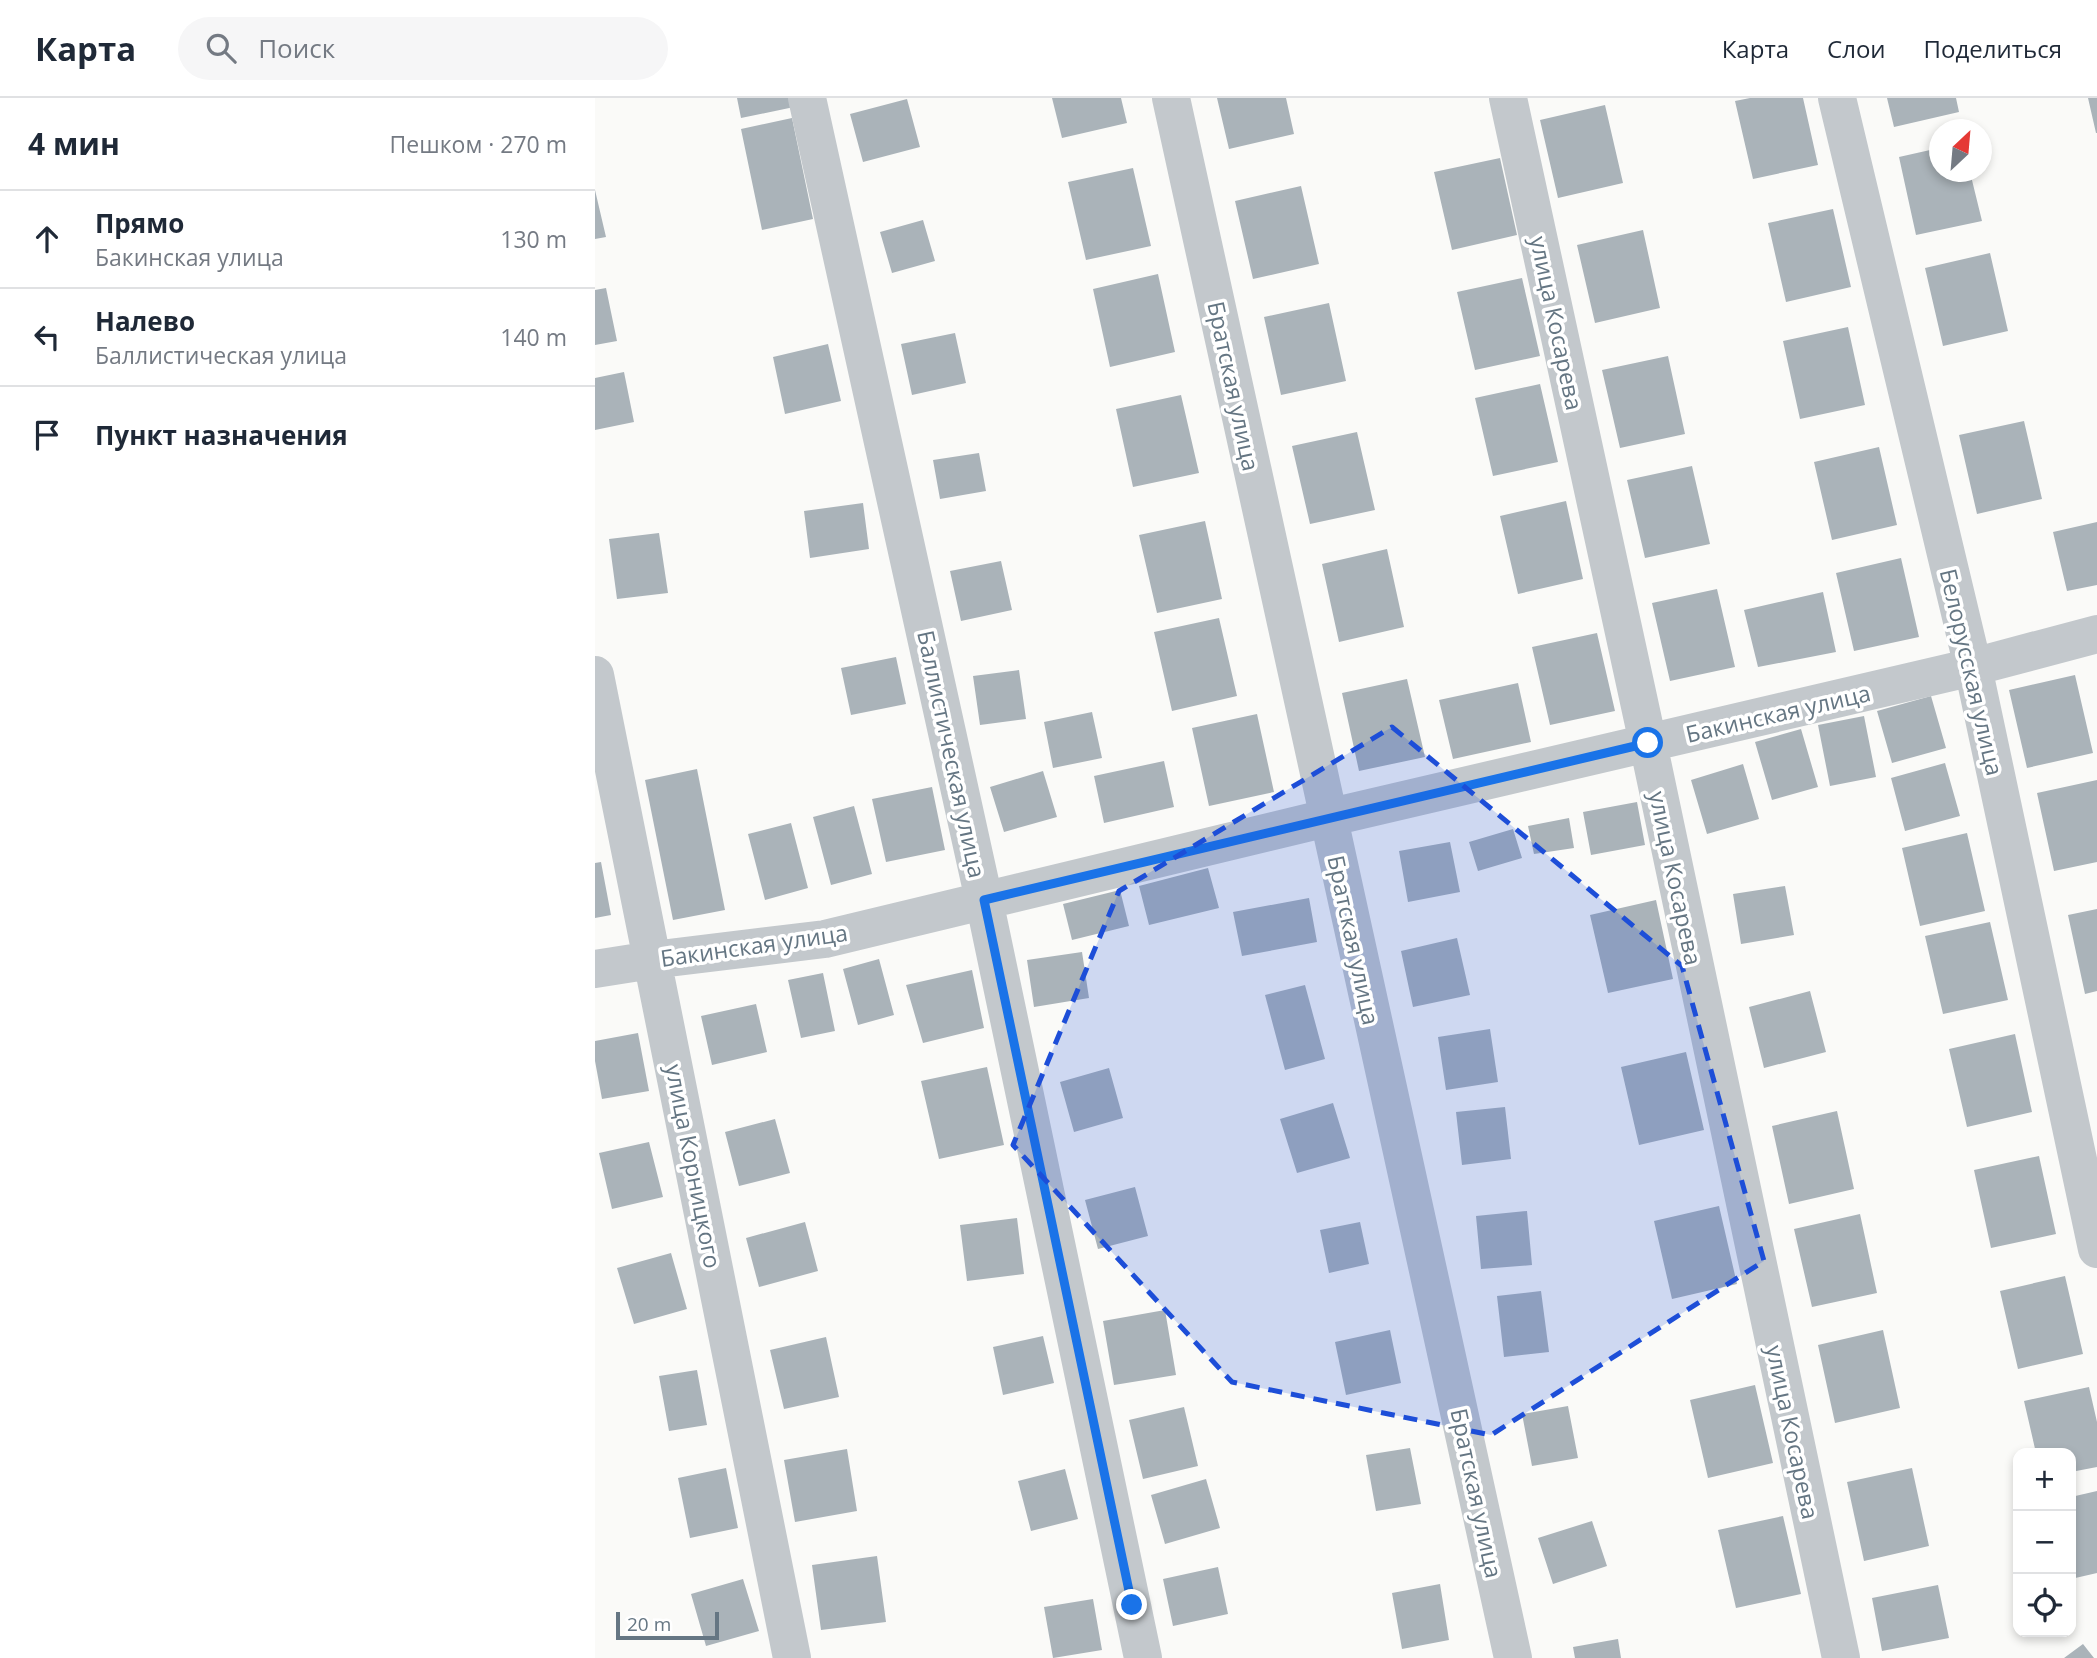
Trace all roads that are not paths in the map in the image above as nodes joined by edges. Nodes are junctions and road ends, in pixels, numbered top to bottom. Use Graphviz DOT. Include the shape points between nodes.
graph roads {
  1 [pos="807,98"];
  2 [pos="1171,98"];
  3 [pos="1508,98"];
  4 [pos="1837,98"];
  5 [pos="2097,634"];
  6 [pos="1973,667"];
  7 [pos="595,675"];
  8 [pos="1648,743"];
  9 [pos="1328,818"];
  10 [pos="984,900"];
  11 [pos="652,960"];
  12 [pos="595,969"];
  13 [pos="2097,1249"];
  14 [pos="792,1658"];
  15 [pos="1143,1658"];
  16 [pos="1513,1658"];
  17 [pos="1840,1658"];
  1 -- 10 [label="street, Баллистическая улица"];
  2 -- 9 [label="street, Братская улица"];
  3 -- 8 [label="street, улица Косарева"];
  4 -- 6 [label="street, Белорусская улица"];
  5 -- 6 [label="street, Бакинская улица"];
  6 -- 8 [label="street, Бакинская улица"];
  6 -- 13 [label="street, Белорусская улица"];
  7 -- 11 [label="street, улица Корницкого"];
  8 -- 9 [label="street, Бакинская улица"];
  8 -- 17 [label="street, улица Косарева"];
  9 -- 10 [label="street, Бакинская улица"];
  9 -- 16 [label="street, Братская улица"];
  10 -- 11 [label="street, Бакинская улица" via="825,939"];
  10 -- 15 [label="street, Баллистическая улица"];
  11 -- 12 [label="street, Бакинская улица"];
  11 -- 14 [label="street, улица Корницкого"];
}
